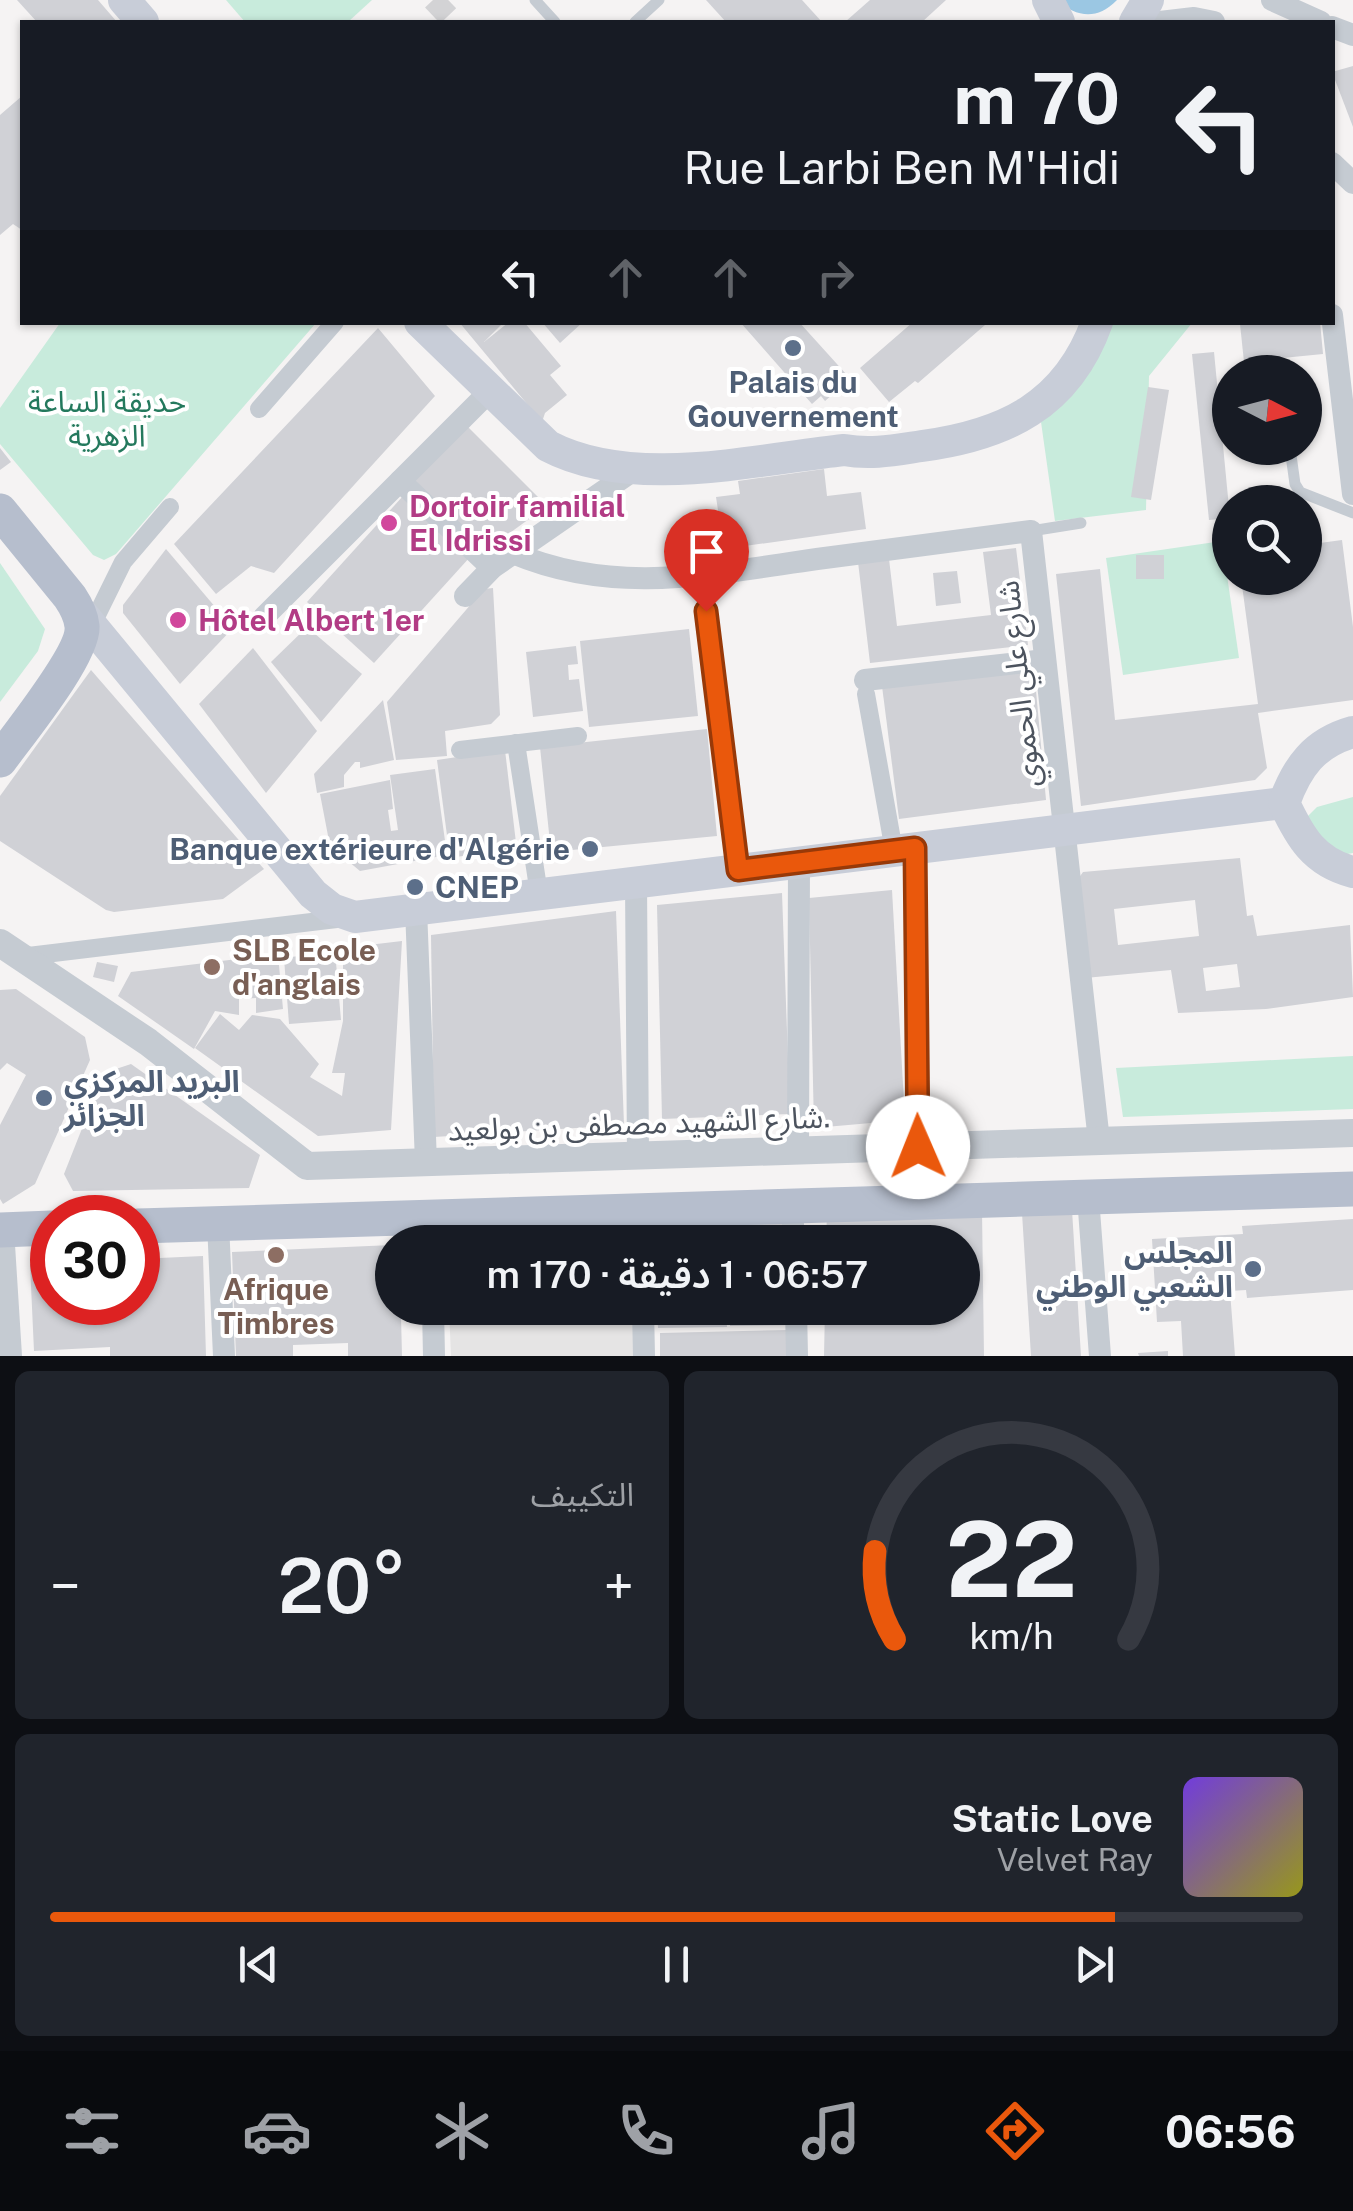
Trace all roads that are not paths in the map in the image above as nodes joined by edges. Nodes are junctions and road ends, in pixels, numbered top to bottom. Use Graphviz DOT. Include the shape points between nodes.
graph roads {
  1 [pos="124,0"];
  2 [pos="536,0"];
  3 [pos="660,0"];
  4 [pos="1272,0"];
  5 [pos="141,20"];
  6 [pos="553,20"];
  7 [pos="637,20"];
  8 [pos="1177,20"];
  9 [pos="1204,20"];
  10 [pos="1317,20"];
  11 [pos="332,325"];
  12 [pos="423,325"];
  13 [pos="1074,325"];
  14 [pos="1095,325"];
  15 [pos="1333,325"];
  16 [pos="490,392"];
  17 [pos="258,409"];
  18 [pos="844,450"];
  19 [pos="1293,465"];
  20 [pos="634,470"];
  21 [pos="400,482"];
  22 [pos="1353,494"];
  23 [pos="170,507"];
  24 [pos="0,511"];
  25 [pos="1353,513"];
  26 [pos="1081,523"];
  27 [pos="1031,531"];
  28 [pos="514,553"];
  29 [pos="492,568"];
  30 [pos="465,596"];
  31 [pos="706,611"];
  32 [pos="84,616"];
  33 [pos="264,617"];
  34 [pos="1045,660"];
  35 [pos="864,679"];
  36 [pos="1353,732"];
  37 [pos="578,736"];
  38 [pos="516,743"];
  39 [pos="460,750"];
  40 [pos="0,760"];
  41 [pos="1284,803"];
  42 [pos="1064,830"];
  43 [pos="904,849"];
  44 [pos="799,862"];
  45 [pos="738,870"];
  46 [pos="1353,872"];
  47 [pos="636,882"];
  48 [pos="539,894"];
  49 [pos="416,910"];
  50 [pos="355,917"];
  51 [pos="10,950"];
  52 [pos="1353,1133"];
  53 [pos="1099,1141"];
  54 [pos="918,1147"];
  55 [pos="798,1151"];
  56 [pos="638,1156"];
  57 [pos="426,1162"];
  58 [pos="1353,1189"];
  59 [pos="1088,1197"];
  60 [pos="792,1206"];
  61 [pos="218,1223"];
  62 [pos="160,1225"];
  63 [pos="649,1225"];
  64 [pos="793,1225"];
  65 [pos="375,1228"];
  66 [pos="30,1229"];
  67 [pos="1,1230"];
  68 [pos="433,1325"];
  69 [pos="643,1325"];
  70 [pos="797,1325"];
  71 [pos="11,1356"];
  72 [pos="224,1356"];
  73 [pos="434,1356"];
  74 [pos="644,1356"];
  75 [pos="798,1356"];
  76 [pos="1100,1356"];
  1 -- 5 [label="main road"];
  2 -- 6 [label="lane"];
  3 -- 7 [label="lane"];
  4 -- 10 [label="street"];
  8 -- 9 [label="street"];
  11 -- 17 [label="street"];
  12 -- 16 [label="main road"];
  13 -- 18 [label="main road" via="1052,368 1016,396 946,424 865,437"];
  14 -- 18 [label="main road" via="1067,377 1016,420 948,443 870,454"];
  15 -- 22 [label="street"];
  16 -- 20 [label="main road" via="548,446 573,459"];
  16 -- 21 [label="street"];
  18 -- 20 [label="main road"];
  19 -- 25 [label="lane" via="1300,492"];
  20 -- 28 [label="street"];
  21 -- 29 [label="street"];
  21 -- 33 [label="street"];
  23 -- 32 [label="street"];
  24 -- 32 [label="main road"];
  26 -- 27 [label="lane"];
  27 -- 28 [label="street" via="655,580 576,574"];
  27 -- 34 [label="street, شارع علي الحموي"];
  28 -- 29 [label="street"];
  29 -- 30 [label="street"];
  31 -- 45 [label="street"];
  32 -- 40 [label="main road" via="80,644"];
  32 -- 50 [label="main road" via="313,894"];
  34 -- 35 [label="street"];
  34 -- 42 [label="street, شارع علي الحموي"];
  35 -- 43 [label="street"];
  36 -- 41 [label="main road" via="1302,764"];
  37 -- 38 [label="street"];
  38 -- 39 [label="street"];
  38 -- 48 [label="street"];
  41 -- 42 [label="main road"];
  41 -- 46 [label="main road" via="1316,856"];
  42 -- 43 [label="main road"];
  42 -- 53 [label="street, شارع علي الحموي"];
  43 -- 44 [label="main road"];
  43 -- 54 [label="street"];
  44 -- 45 [label="main road"];
  44 -- 55 [label="street"];
  45 -- 47 [label="main road"];
  47 -- 48 [label="main road"];
  47 -- 56 [label="street"];
  48 -- 49 [label="main road"];
  49 -- 50 [label="main road"];
  49 -- 57 [label="street"];
  50 -- 51 [label="street"];
  51 -- 57 [label="street, شارع الشهيد مصطفى بن بولعيد." via="148,1042 307,1166"];
  52 -- 53 [label="street, شارع الشهيد مصطفى بن بولعيد."];
  53 -- 54 [label="street, شارع الشهيد مصطفى بن بولعيد."];
  54 -- 55 [label="street, شارع الشهيد مصطفى بن بولعيد."];
  55 -- 56 [label="street, شارع الشهيد مصطفى بن بولعيد."];
  56 -- 57 [label="street, شارع الشهيد مصطفى بن بولعيد."];
  58 -- 59 [label="main road"];
  59 -- 60 [label="main road"];
  59 -- 76 [label="street"];
  60 -- 63 [label="main road"];
  60 -- 64 [label="street"];
  61 -- 62 [label="main road"];
  61 -- 65 [label="main road"];
  61 -- 72 [label="street"];
  66 -- 67 [label="main road"];
  67 -- 71 [label="street"];
  68 -- 73 [label="street"];
  69 -- 74 [label="street"];
  70 -- 75 [label="street"];
}
